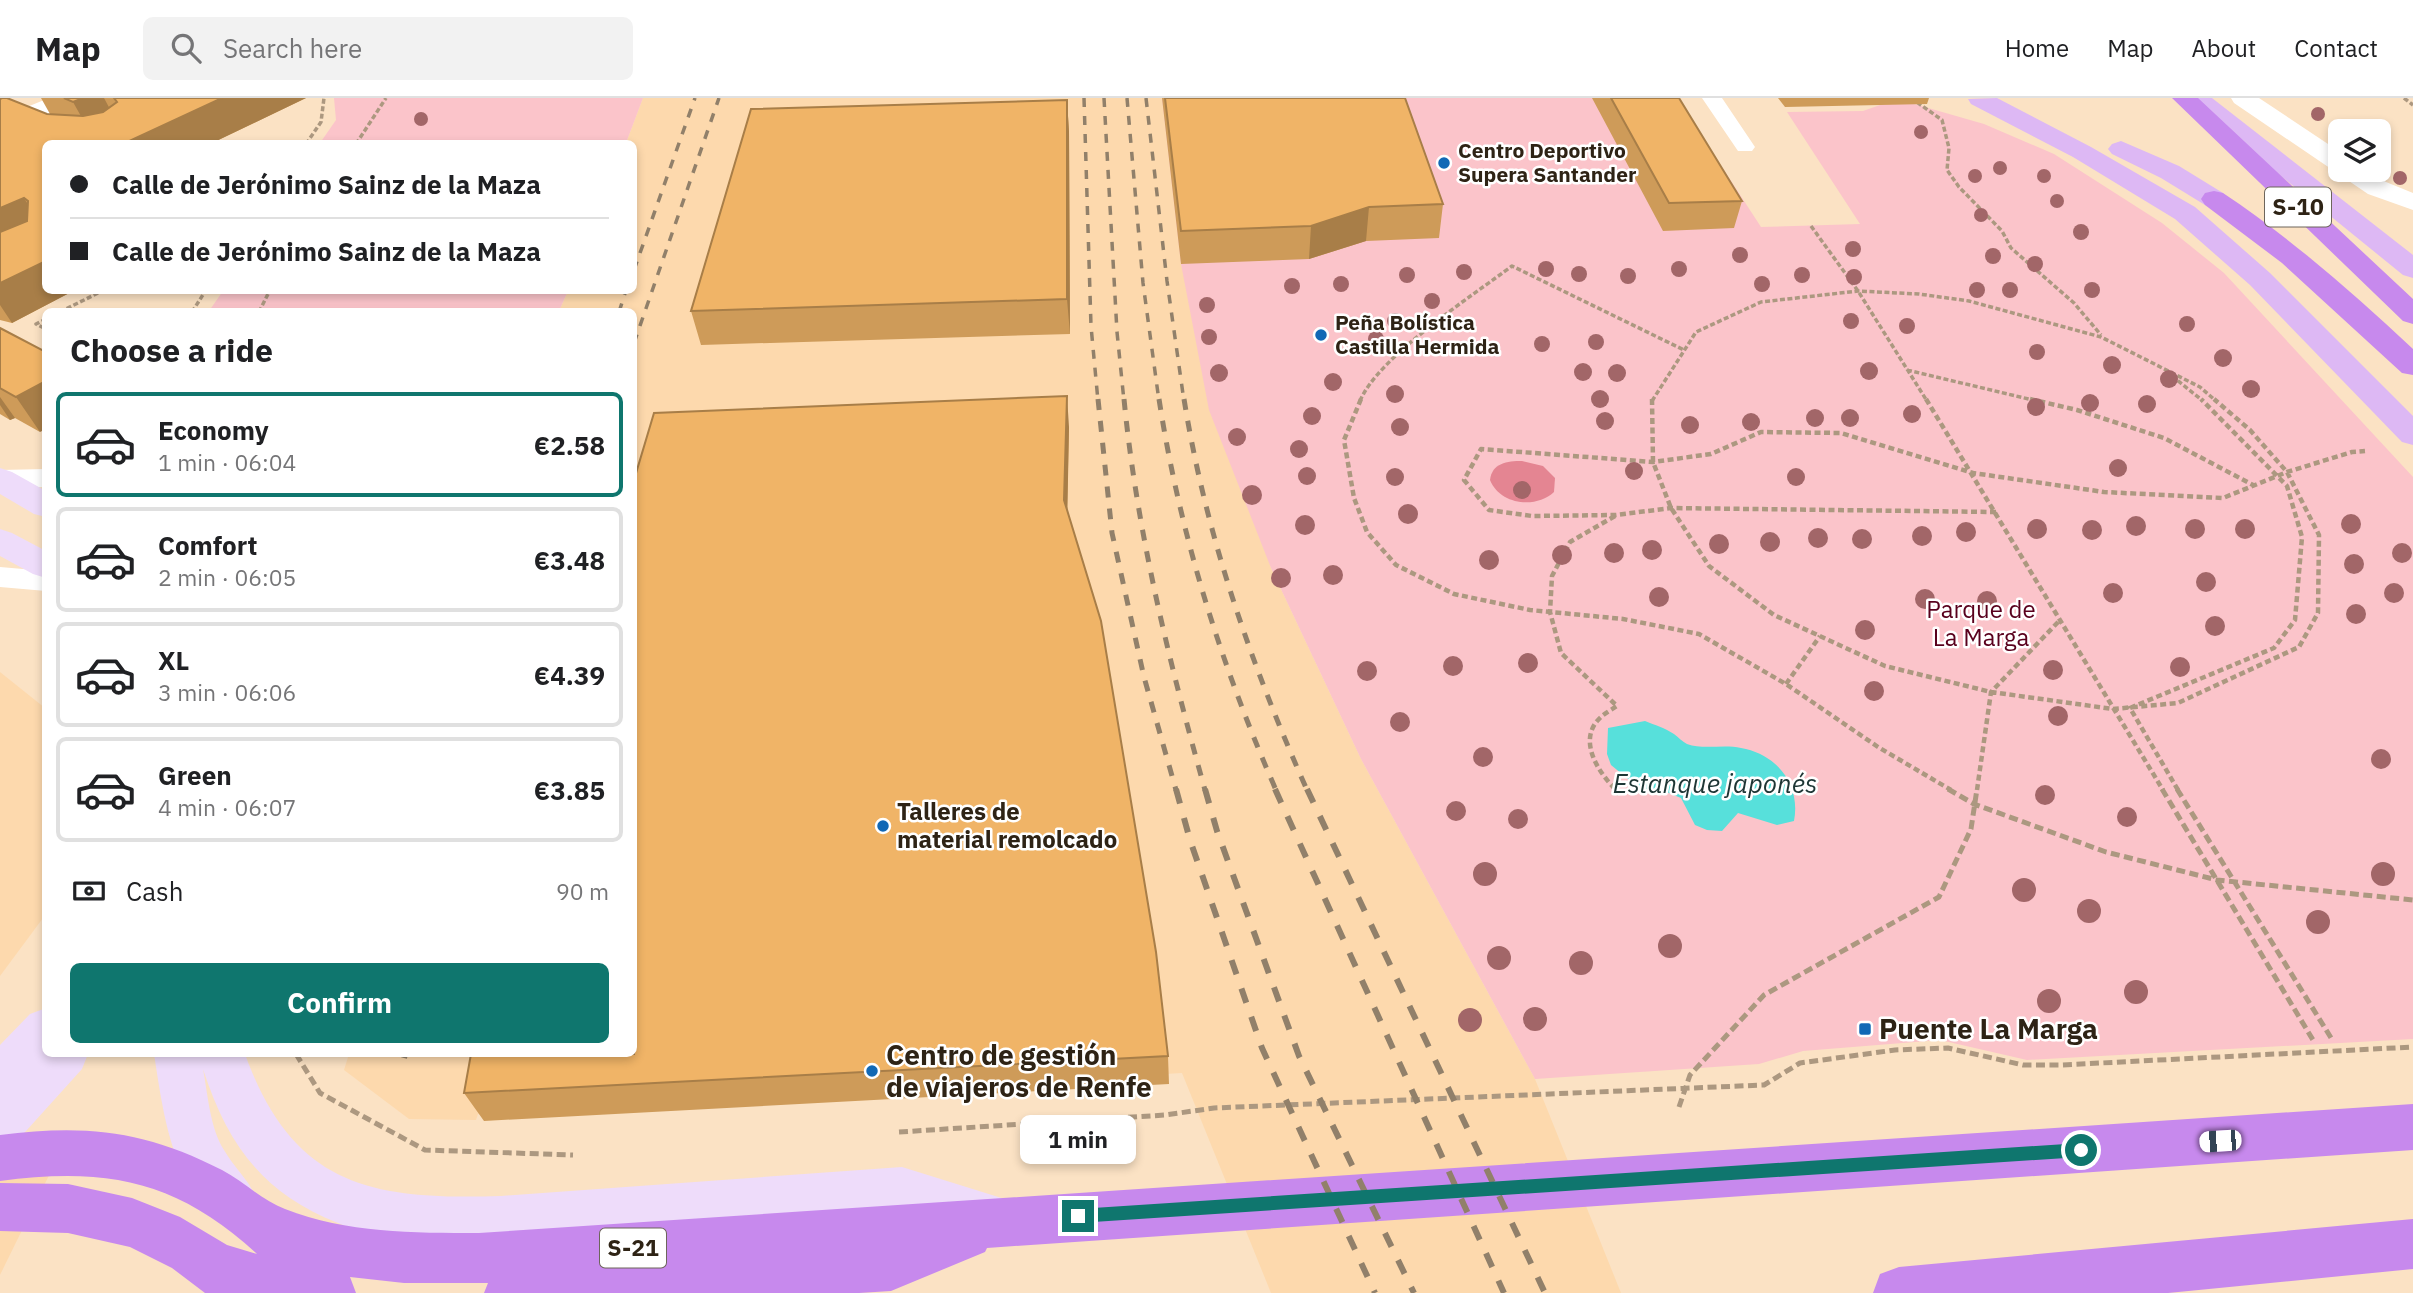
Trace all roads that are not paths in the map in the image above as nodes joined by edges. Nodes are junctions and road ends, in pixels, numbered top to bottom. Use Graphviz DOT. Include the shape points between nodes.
graph roads {
  1 [pos="70,98"];
  2 [pos="1712,98"];
  3 [pos="2184,98"];
  4 [pos="2197,98"];
  5 [pos="2243,98"];
  6 [pos="1978,99"];
  7 [pos="12,122"];
  8 [pos="54,130"];
  9 [pos="1745,146"];
  10 [pos="2328,156"];
  11 [pos="2368,182"];
  12 [pos="2214,199"];
  13 [pos="2413,202"];
  14 [pos="2413,269"];
  15 [pos="2413,315"];
  16 [pos="2413,366"];
  17 [pos="2413,435"];
  18 [pos="42,478"];
  19 [pos="0,479"];
  20 [pos="42,504"];
  21 [pos="0,541"];
  22 [pos="42,564"];
  23 [pos="0,577"];
  24 [pos="42,581"];
  25 [pos="42,1032"];
  26 [pos="62,1057"];
  27 [pos="178,1057"];
  28 [pos="223,1057"];
  29 [pos="0,1078"];
  30 [pos="0,1125"];
  31 [pos="2413,1127"];
  32 [pos="0,1158"];
  33 [pos="0,1206"];
  34 [pos="250,1215"];
  35 [pos="1002,1220"];
  36 [pos="2413,1244"];
  37 [pos="231,1281"];
  38 [pos="324,1293"];
  39 [pos="330,1293"];
  40 [pos="510,1293"];
  41 [pos="1899,1293"];
  1 -- 7 [label="street"];
  2 -- 9 [label="lane"];
  3 -- 15 [label="highway, S-10"];
  4 -- 14 [label="main road"];
  5 -- 10 [label="street"];
  6 -- 12 [label="main road" via="2126,150"];
  6 -- 17 [label="main road" via="2082,152 2185,213 2260,279"];
  7 -- 8 [label="street"];
  11 -- 13 [label="street"];
  12 -- 16 [label="highway, S-10" via="2295,258"];
  18 -- 19 [label="lane"];
  19 -- 20 [label="main road"];
  21 -- 22 [label="main road"];
  23 -- 24 [label="lane"];
  25 -- 29 [label="main road"];
  26 -- 30 [label="main road"];
  27 -- 34 [label="main road" via="191,1132 206,1167"];
  28 -- 35 [label="main road, S-21" via="256,1134 284,1168 330,1198 391,1218 501,1221 902,1191"];
  31 -- 35 [label="highway, S-21"];
  32 -- 34 [label="highway, S-21" via="57,1151 121,1156 193,1179"];
  33 -- 37 [label="highway" via="65,1207 142,1225 175,1241"];
  34 -- 35 [label="highway, S-21" via="328,1248 406,1259 577,1252"];
  34 -- 39 [label="highway, S-21" via="303,1261"];
  35 -- 40 [label="highway, S-21" via="891,1265"];
  36 -- 41 [label="highway"];
  37 -- 38 [label="highway"];
}
